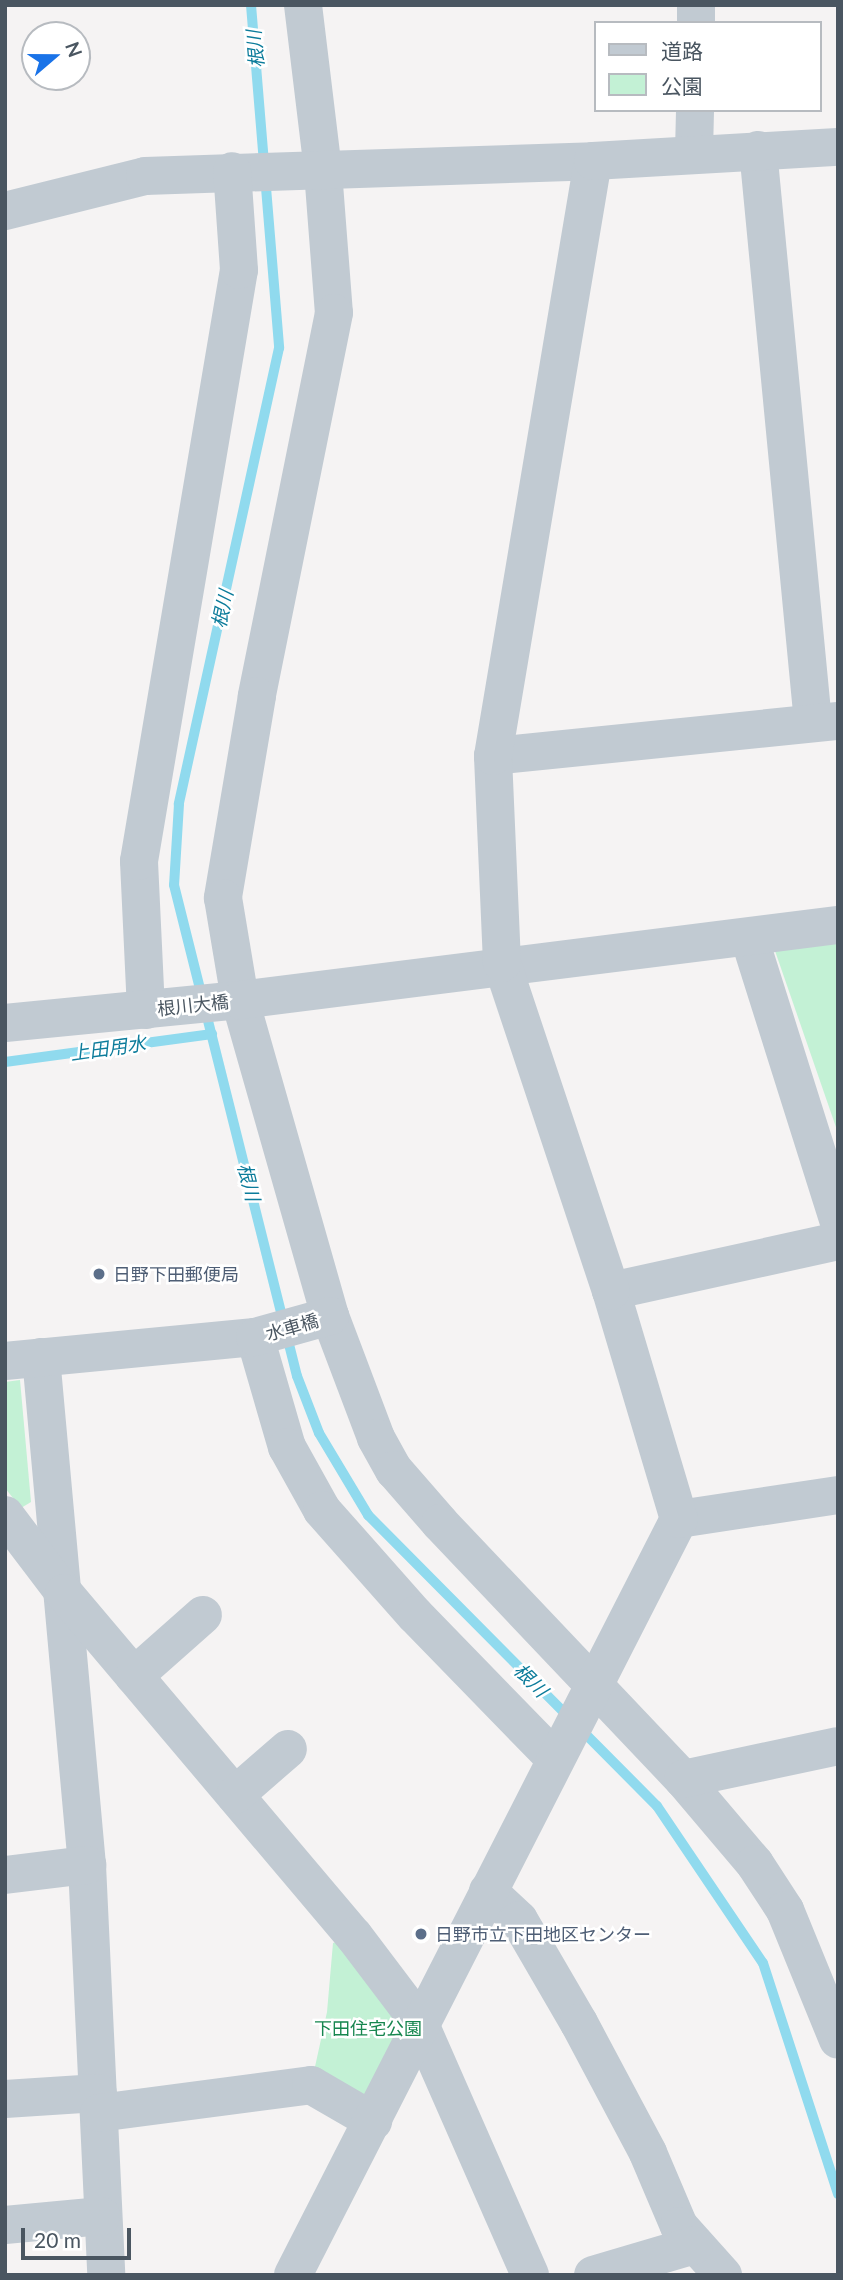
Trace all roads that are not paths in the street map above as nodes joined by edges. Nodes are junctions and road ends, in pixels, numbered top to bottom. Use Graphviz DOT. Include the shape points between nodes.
graph roads {
  1 [pos="303,5"];
  2 [pos="695,112"];
  3 [pos="838,147"];
  4 [pos="758,150"];
  5 [pos="694,152"];
  6 [pos="593,161"];
  7 [pos="239,171"];
  8 [pos="311,171"];
  9 [pos="5,211"];
  10 [pos="825,722"];
  11 [pos="493,756"];
  12 [pos="838,925"];
  13 [pos="749,937"];
  14 [pos="502,963"];
  15 [pos="240,1000"];
  16 [pos="146,1010"];
  17 [pos="5,1023"];
  18 [pos="838,1219"];
  19 [pos="838,1241"];
  20 [pos="611,1291"];
  21 [pos="330,1316"];
  22 [pos="255,1337"];
  23 [pos="23,1359"];
  24 [pos="838,1494"];
  25 [pos="5,1515"];
  26 [pos="679,1520"];
  27 [pos="64,1592"];
  28 [pos="203,1615"];
  29 [pos="134,1676"];
  30 [pos="590,1695"];
  31 [pos="838,1746"];
  32 [pos="288,1749"];
  33 [pos="559,1752"];
  34 [pos="683,1779"];
  35 [pos="236,1795"];
  36 [pos="87,1865"];
  37 [pos="5,1875"];
  38 [pos="488,1891"];
  39 [pos="822,1953"];
  40 [pos="419,2022"];
  41 [pos="838,2040"];
  42 [pos="5,2099"];
  43 [pos="99,2103"];
  44 [pos="373,2121"];
  45 [pos="102,2216"];
  46 [pos="5,2225"];
  47 [pos="694,2245"];
  48 [pos="106,2275"];
  49 [pos="293,2275"];
  50 [pos="530,2275"];
  51 [pos="593,2275"];
  52 [pos="723,2275"];
  1 -- 8 [label="street"];
  2 -- 5 [label="street"];
  3 -- 4 [label="street"];
  4 -- 5 [label="street"];
  4 -- 10 [label="street"];
  5 -- 6 [label="street"];
  6 -- 8 [label="street"];
  6 -- 11 [label="street"];
  7 -- 8 [label="street"];
  7 -- 9 [label="street" via="145,176"];
  7 -- 16 [label="street" via="239,270 139,860"];
  8 -- 15 [label="street" via="334,313 257,696 223,898"];
  10 -- 11 [label="street"];
  11 -- 14 [label="street"];
  12 -- 13 [label="street, 根川大橋"];
  13 -- 14 [label="street, 根川大橋"];
  13 -- 18 [label="street"];
  14 -- 15 [label="street, 根川大橋"];
  14 -- 20 [label="street"];
  15 -- 16 [label="street, 根川大橋"];
  15 -- 21 [label="street"];
  16 -- 17 [label="street, 根川大橋"];
  19 -- 20 [label="street"];
  20 -- 26 [label="street"];
  21 -- 22 [label="street, 水車橋"];
  21 -- 30 [label="street" via="359,1400 394,1469"];
  22 -- 23 [label="street, 水車橋"];
  22 -- 33 [label="street" via="287,1447 323,1510 399,1599"];
  23 -- 27 [label="street"];
  24 -- 26 [label="street"];
  25 -- 27 [label="street"];
  26 -- 30 [label="street"];
  27 -- 29 [label="street"];
  27 -- 36 [label="street"];
  28 -- 29 [label="street"];
  29 -- 35 [label="street"];
  30 -- 33 [label="street"];
  30 -- 34 [label="street"];
  31 -- 34 [label="street"];
  32 -- 35 [label="street"];
  33 -- 38 [label="street"];
  34 -- 39 [label="street"];
  35 -- 40 [label="street"];
  36 -- 37 [label="street"];
  36 -- 43 [label="street"];
  38 -- 40 [label="street"];
  38 -- 47 [label="street" via="519,1920 546,1966 648,2152 679,2226"];
  39 -- 41 [label="street"];
  40 -- 44 [label="street"];
  40 -- 50 [label="street"];
  42 -- 43 [label="street"];
  43 -- 44 [label="street" via="311,2085"];
  43 -- 45 [label="street"];
  44 -- 49 [label="street"];
  45 -- 46 [label="street"];
  45 -- 48 [label="street"];
  47 -- 51 [label="street"];
  47 -- 52 [label="street"];
}
